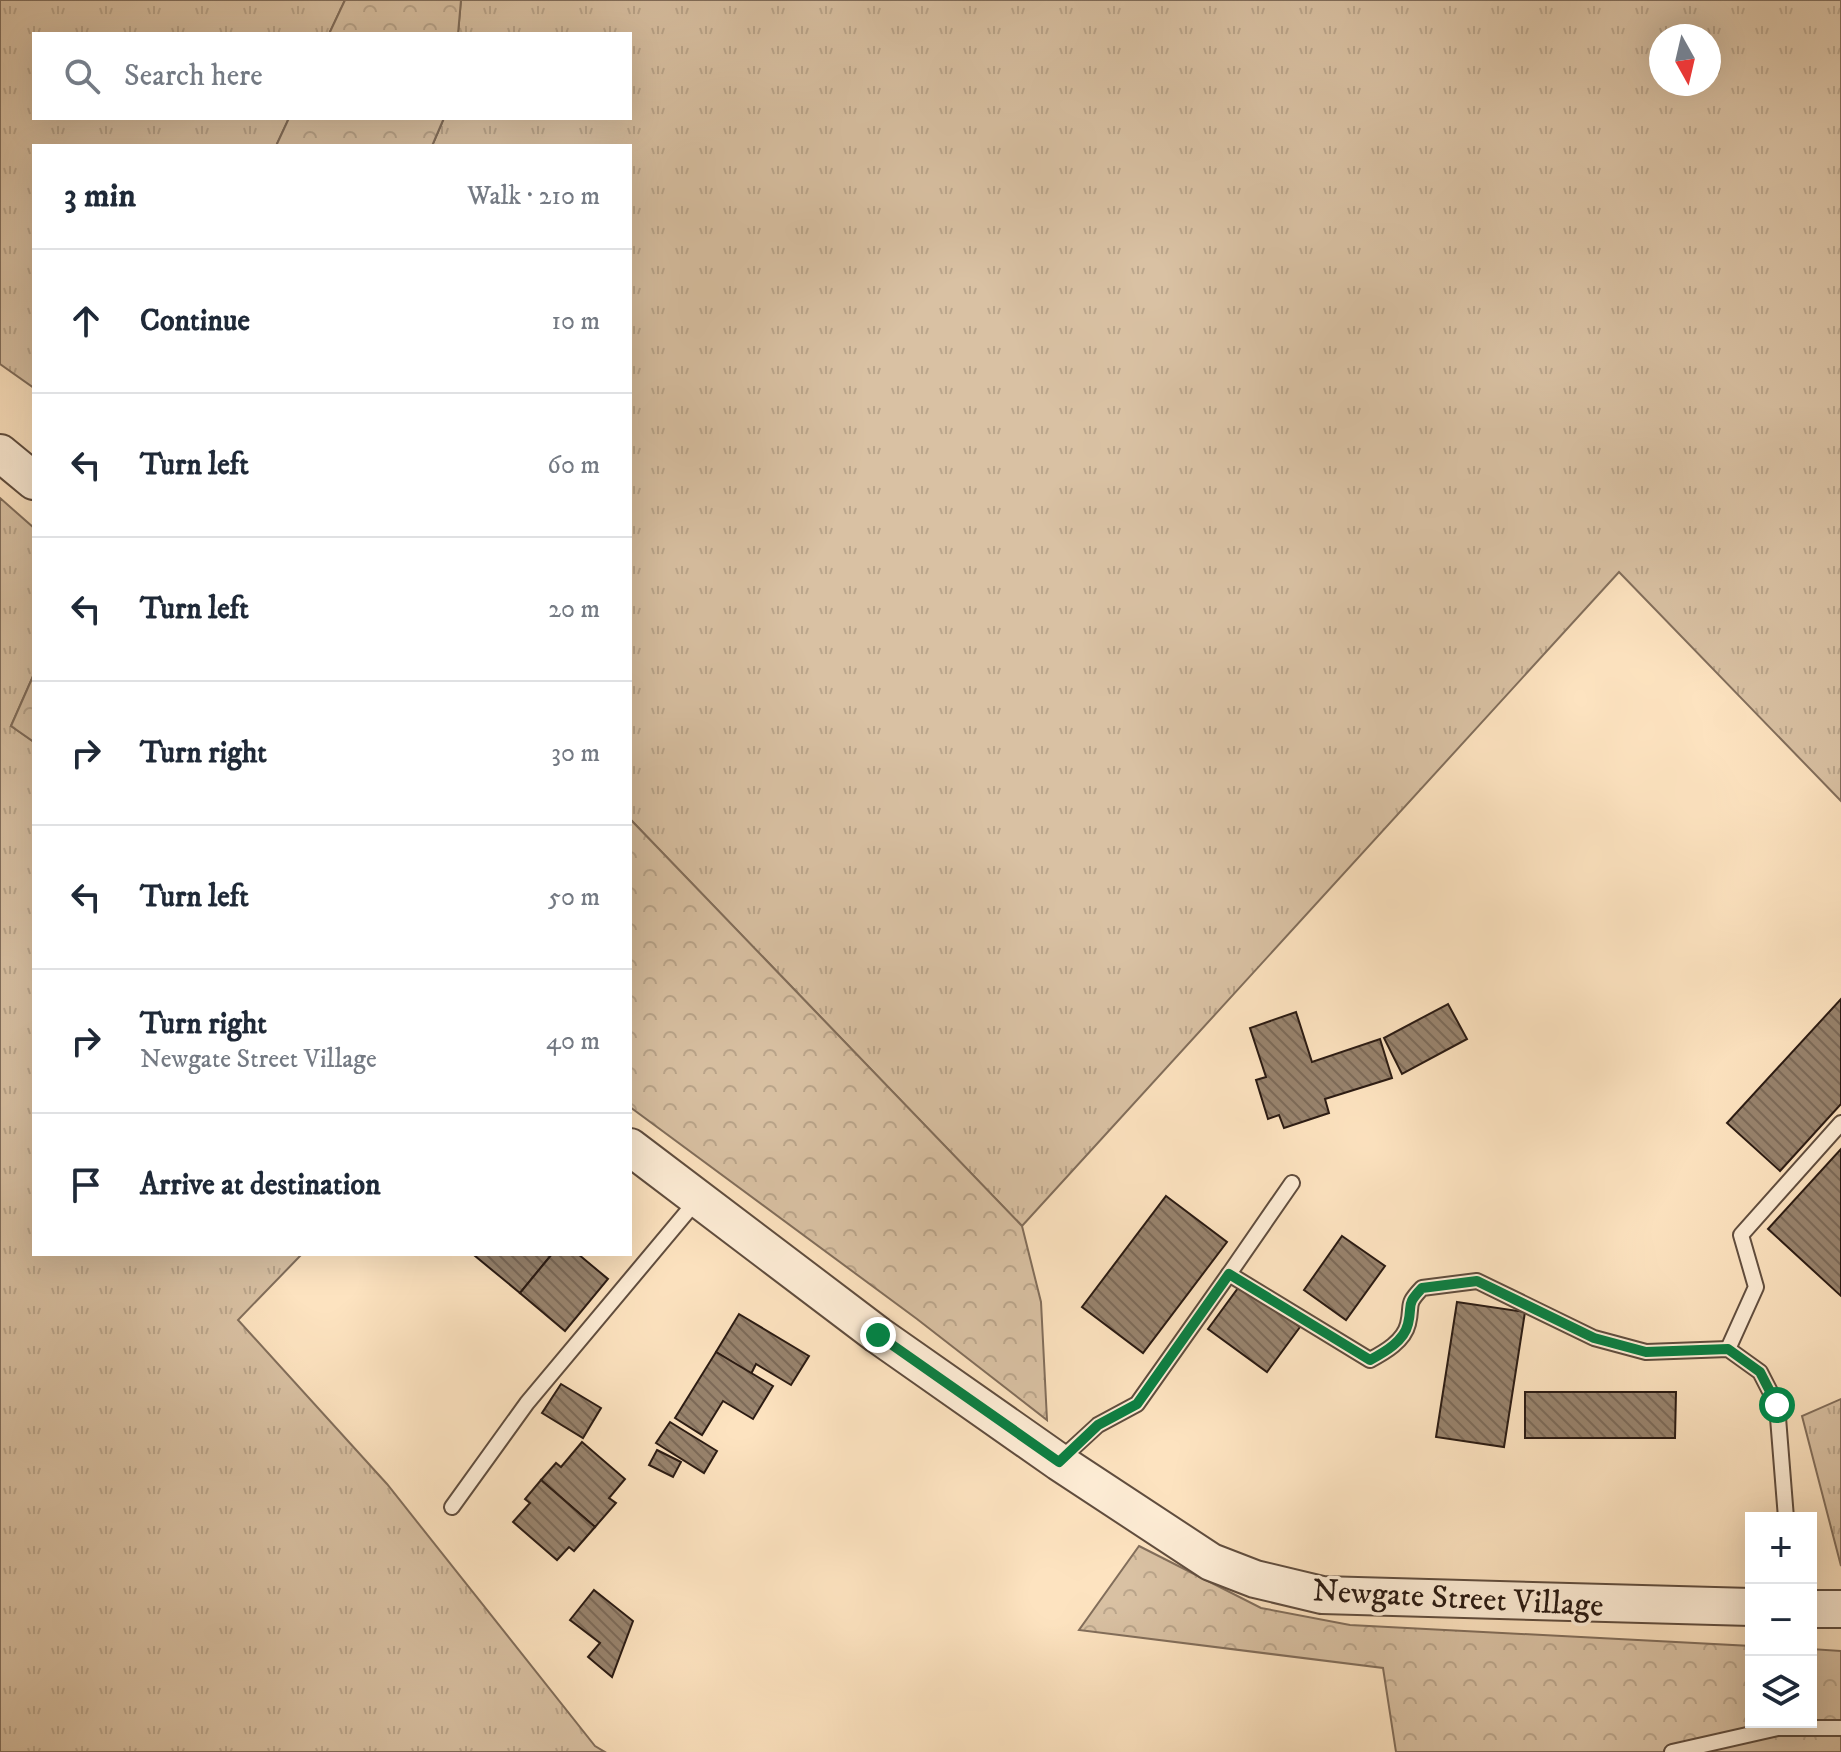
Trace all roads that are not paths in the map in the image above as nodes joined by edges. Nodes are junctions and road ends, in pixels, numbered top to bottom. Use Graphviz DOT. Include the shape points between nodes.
graph roads {
  1 [pos="0,453"];
  2 [pos="32,479"];
  3 [pos="1841,1123"];
  4 [pos="632,1149"];
  5 [pos="1292,1183"];
  6 [pos="697,1199"];
  7 [pos="1229,1274"];
  8 [pos="1728,1349"];
  9 [pos="1059,1462"];
  10 [pos="452,1507"];
  11 [pos="1786,1512"];
  12 [pos="1745,1607"];
  13 [pos="1841,1728"];
  14 [pos="1672,1752"];
  1 -- 2 [label="street"];
  3 -- 8 [label="lane" via="1741,1235 1756,1287"];
  4 -- 6 [label="street, Newgate Street Village"];
  5 -- 7 [label="lane"];
  6 -- 9 [label="street, Newgate Street Village"];
  6 -- 10 [label="lane" via="527,1403"];
  7 -- 8 [label="lane" via="1370,1360 1389,1350 1408,1326 1410,1301 1422,1288 1477,1281 1594,1338 1646,1352"];
  7 -- 9 [label="lane" via="1137,1404 1098,1425"];
  8 -- 11 [label="lane" via="1760,1372 1777,1405"];
  9 -- 12 [label="street, Newgate Street Village" via="1211,1562 1322,1595"];
  13 -- 14 [label="lane" via="1778,1728"];
}
